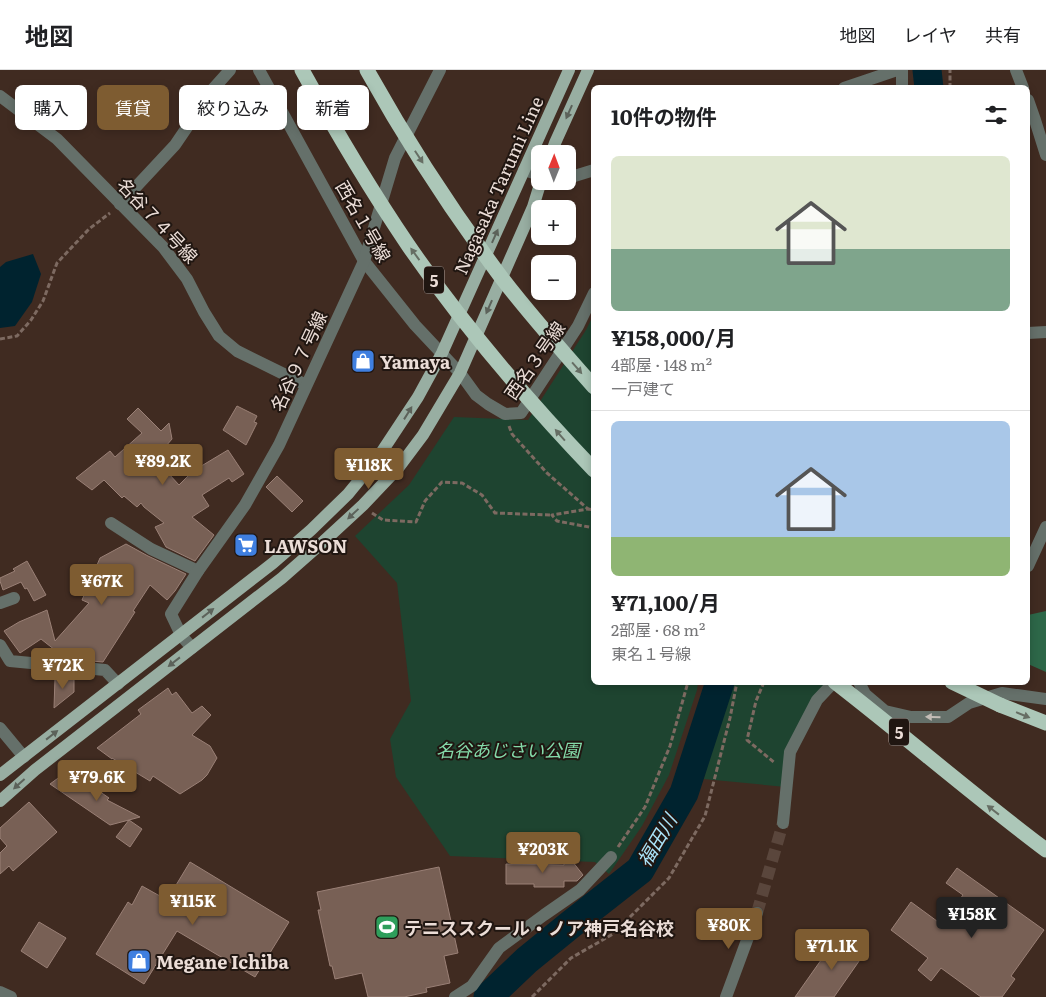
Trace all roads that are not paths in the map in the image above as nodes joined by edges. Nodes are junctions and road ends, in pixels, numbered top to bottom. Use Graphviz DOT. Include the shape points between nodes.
graph roads {
  1 [pos="230,70"];
  2 [pos="259,70"];
  3 [pos="302,70"];
  4 [pos="367,70"];
  5 [pos="440,70"];
  6 [pos="570,70"];
  7 [pos="588,70"];
  8 [pos="897,70"];
  9 [pos="902,70"];
  10 [pos="1016,70"];
  11 [pos="853,85"];
  12 [pos="902,85"];
  13 [pos="1022,85"];
  14 [pos="0,96"];
  15 [pos="1030,106"];
  16 [pos="554,145"];
  17 [pos="1046,155"];
  18 [pos="524,170"];
  19 [pos="591,171"];
  20 [pos="531,172"];
  21 [pos="576,176"];
  22 [pos="538,190"];
  23 [pos="120,204"];
  24 [pos="364,261"];
  25 [pos="591,299"];
  26 [pos="1046,332"];
  27 [pos="1030,334"];
  28 [pos="442,353"];
  29 [pos="460,373"];
  30 [pos="591,384"];
  31 [pos="306,385"];
  32 [pos="591,467"];
  33 [pos="111,523"];
  34 [pos="1046,527"];
  35 [pos="1030,562"];
  36 [pos="198,571"];
  37 [pos="14,598"];
  38 [pos="0,603"];
  39 [pos="181,635"];
  40 [pos="0,645"];
  41 [pos="192,648"];
  42 [pos="118,684"];
  43 [pos="831,685"];
  44 [pos="838,685"];
  45 [pos="860,685"];
  46 [pos="958,685"];
  47 [pos="1046,699"];
  48 [pos="1046,723"];
  49 [pos="0,728"];
  50 [pos="24,757"];
  51 [pos="0,775"];
  52 [pos="0,801"];
  53 [pos="783,822"];
  54 [pos="1017,828"];
  55 [pos="1046,850"];
  56 [pos="611,857"];
  57 [pos="1046,858"];
  58 [pos="757,913"];
  59 [pos="0,992"];
  60 [pos="11,997"];
  61 [pos="454,997"];
  62 [pos="726,997"];
  1 -- 23 [label="street" via="175,145"];
  2 -- 24 [label="street, 西名１号線"];
  32 -- 3 [label="highway, 5, one-way, bridge" via="510,377 409,246 364,178"];
  4 -- 30 [label="highway, one-way, bridge" via="415,152 501,276"];
  5 -- 24 [label="street, 名谷９７号線" via="395,158"];
  6 -- 18 [label="main road, Nagasaka Tarumi Line"];
  7 -- 16 [label="main road, Nagasaka Tarumi Line, one-way"];
  8 -- 11 [label="street"];
  9 -- 12 [label="street"];
  10 -- 13 [label="street"];
  14 -- 23 [label="street, 名谷７４号線" via="58,139"];
  15 -- 17 [label="street"];
  18 -- 20 [label="street"];
  28 -- 18 [label="main road, Nagasaka Tarumi Line, one-way"];
  19 -- 21 [label="street"];
  22 -- 29 [label="main road, one-way"];
  23 -- 31 [label="street, 名谷７４号線" via="163,247 188,278 219,336 237,351"];
  24 -- 28 [label="street, 西名１号線"];
  24 -- 31 [label="street, 名谷９７号線"];
  25 -- 29 [label="street, 西名３号線" via="578,326 522,413 506,414 488,404"];
  26 -- 27 [label="street"];
  28 -- 29 [label="street, 西名１号線"];
  39 -- 28 [label="main road, Nagasaka Tarumi Line, one-way" via="311,530 348,494 403,422"];
  29 -- 41 [label="main road, one-way" via="399,467 363,505 282,578"];
  31 -- 36 [label="street, 名谷９７号線" via="246,505"];
  33 -- 36 [label="street" via="151,549"];
  34 -- 35 [label="street"];
  36 -- 39 [label="street, 名谷９７号線" via="170,614"];
  37 -- 38 [label="street"];
  39 -- 41 [label="street, 名谷９７号線"];
  39 -- 42 [label="main road, Nagasaka Tarumi Line"];
  40 -- 42 [label="street" via="10,662 105,670"];
  41 -- 52 [label="main road, one-way"];
  50 -- 42 [label="main road, Nagasaka Tarumi Line, one-way"];
  43 -- 53 [label="street" via="817,700 790,752"];
  54 -- 44 [label="highway, 5, one-way"];
  47 -- 45 [label="street, one-way" via="1002,693 969,703 948,717 911,717 885,711 865,694"];
  46 -- 48 [label="highway, one-way, bridge"];
  49 -- 50 [label="street"];
  50 -- 51 [label="main road, Nagasaka Tarumi Line"];
  54 -- 55 [label="highway"];
  54 -- 57 [label="street"];
  56 -- 61 [label="street" via="580,890 499,948 472,986"];
  58 -- 62 [label="street"];
  59 -- 60 [label="street"];
}
